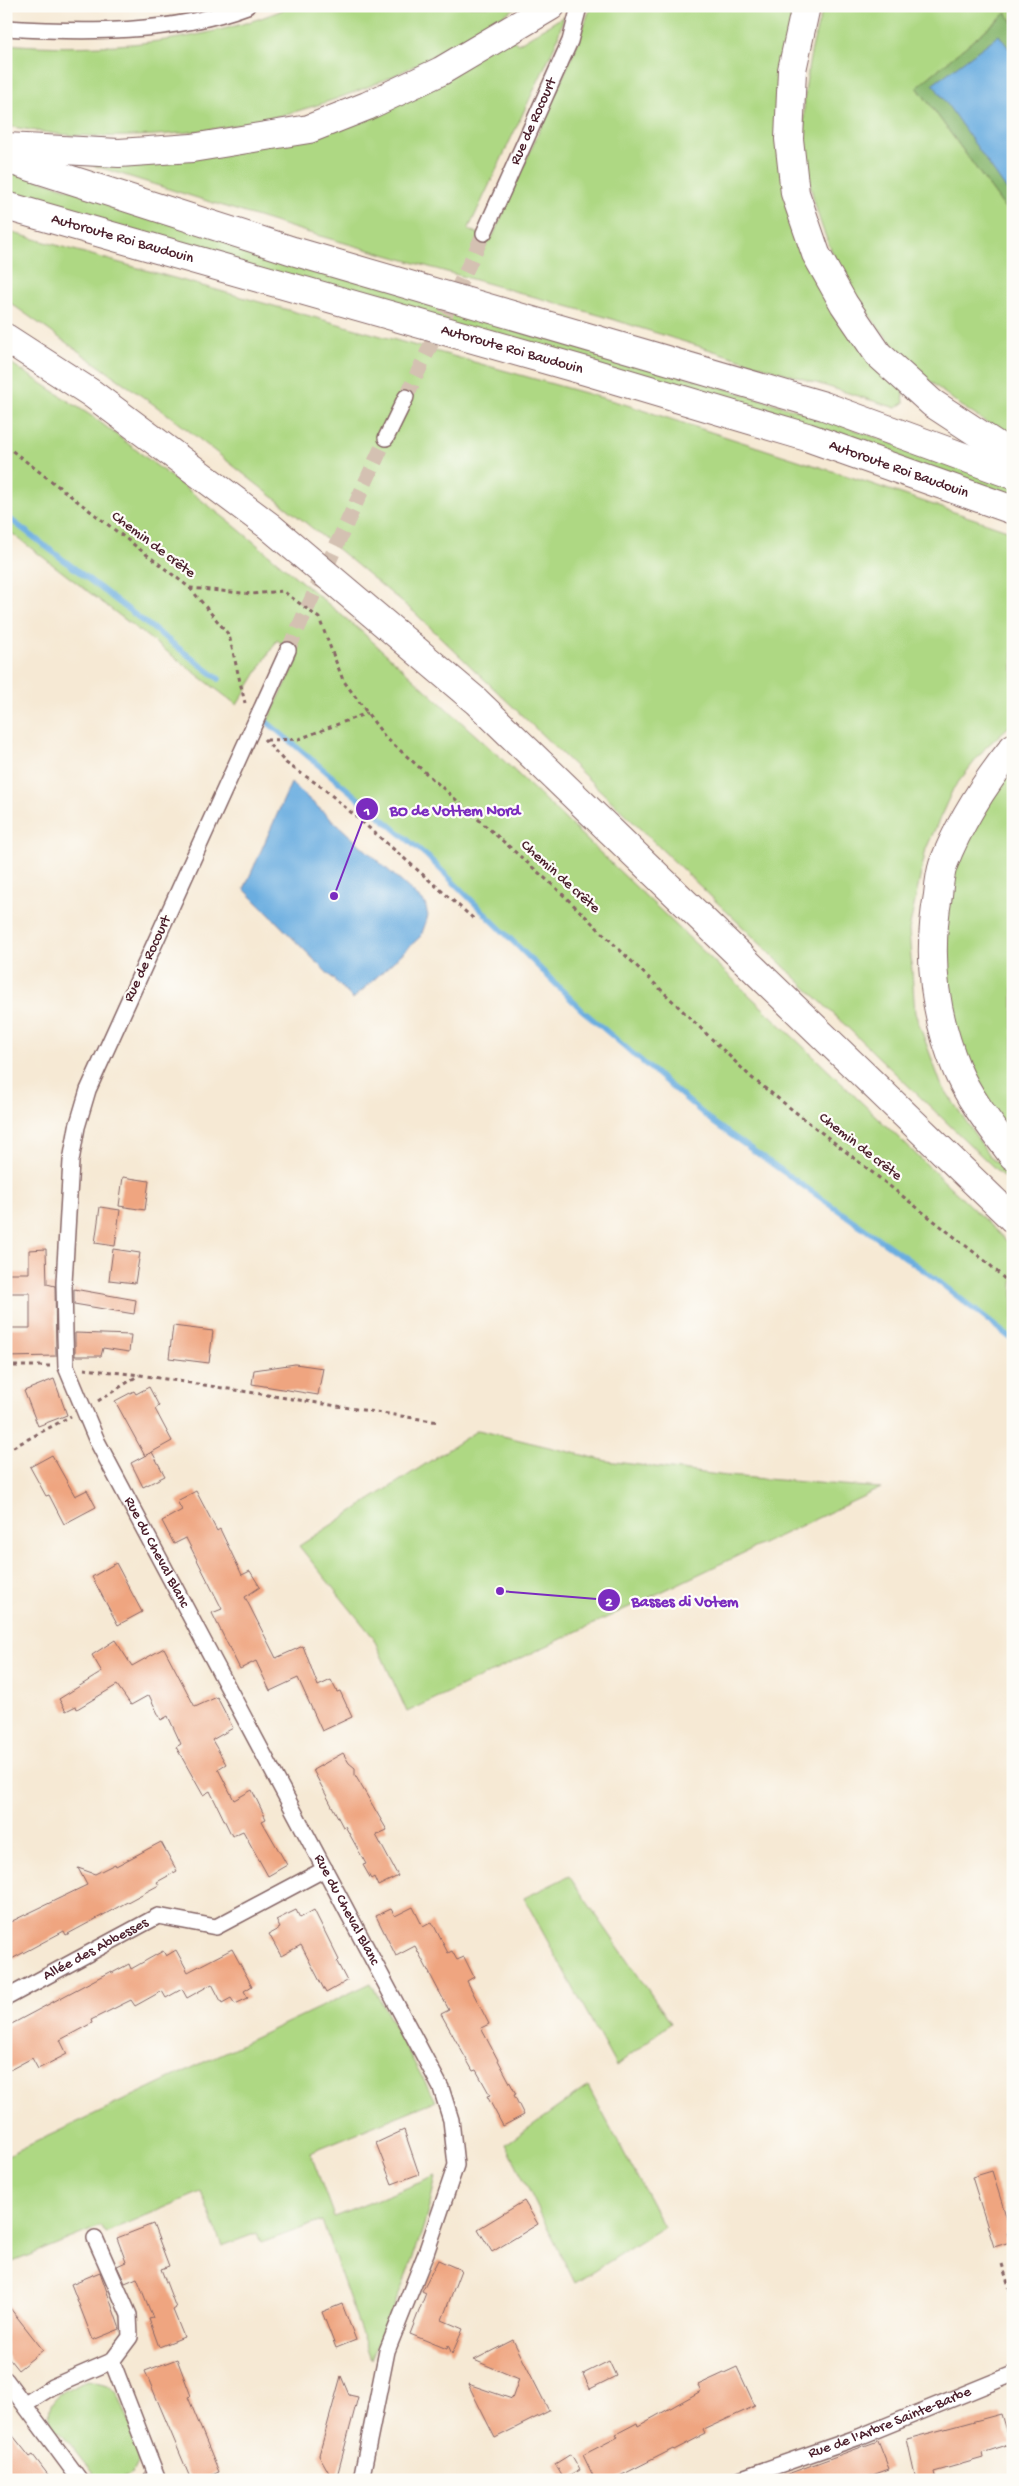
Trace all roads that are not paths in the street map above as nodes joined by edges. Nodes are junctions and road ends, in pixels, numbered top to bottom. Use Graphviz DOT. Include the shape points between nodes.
graph roads {
  1 [pos="247,6"];
  2 [pos="551,6"];
  3 [pos="806,6"];
  4 [pos="579,7"];
  5 [pos="6,28"];
  6 [pos="6,147"];
  7 [pos="6,159"];
  8 [pos="6,206"];
  9 [pos="484,233"];
  10 [pos="6,338"];
  11 [pos="406,397"];
  12 [pos="386,438"];
  13 [pos="1013,456"];
  14 [pos="1013,474"];
  15 [pos="1013,510"];
  16 [pos="288,650"];
  17 [pos="1013,748"];
  18 [pos="1013,1156"];
  19 [pos="1013,1219"];
  20 [pos="64,1284"];
  21 [pos="325,1869"];
  22 [pos="6,1998"];
  23 [pos="95,2238"];
  24 [pos="112,2361"];
  25 [pos="1013,2374"];
  26 [pos="6,2380"];
  27 [pos="25,2404"];
  28 [pos="80,2480"];
  29 [pos="151,2480"];
  30 [pos="361,2480"];
  31 [pos="736,2480"];
  1 -- 5 [label="street" via="232,12 157,26 78,31"];
  2 -- 6 [label="highway" via="441,71 309,129 192,148 119,153"];
  3 -- 13 [label="highway" via="792,70 789,139 795,193 816,254 844,304 878,354 932,403"];
  4 -- 9 [label="street, Rue de Rocourt" via="570,41"];
  7 -- 14 [label="highway" via="293,251 824,406"];
  8 -- 15 [label="highway, Autoroute Roi Baudouin" via="586,370 806,437"];
  10 -- 19 [label="highway" via="91,393 269,526 476,701"];
  11 -- 12 [label="street"];
  16 -- 20 [label="street, Rue de Rocourt" via="88,1090 71,1161"];
  17 -- 18 [label="highway" via="984,783 943,867 934,918 932,972 942,1024 958,1071"];
  20 -- 21 [label="street, Rue du Cheval Blanc" via="66,1367 97,1441"];
  21 -- 22 [label="street, Allée des Abbesses" via="216,1927 158,1916"];
  21 -- 30 [label="street, Rue du Cheval Blanc" via="440,2088 451,2120 456,2165 426,2254 387,2351"];
  23 -- 24 [label="street" via="129,2315 130,2337"];
  24 -- 27 [label="street" via="52,2387"];
  24 -- 29 [label="street" via="157,2477"];
  25 -- 31 [label="street, Rue de l'Arbre Sainte-Barbe" via="868,2433"];
  26 -- 27 [label="street"];
  27 -- 28 [label="street"];
}
